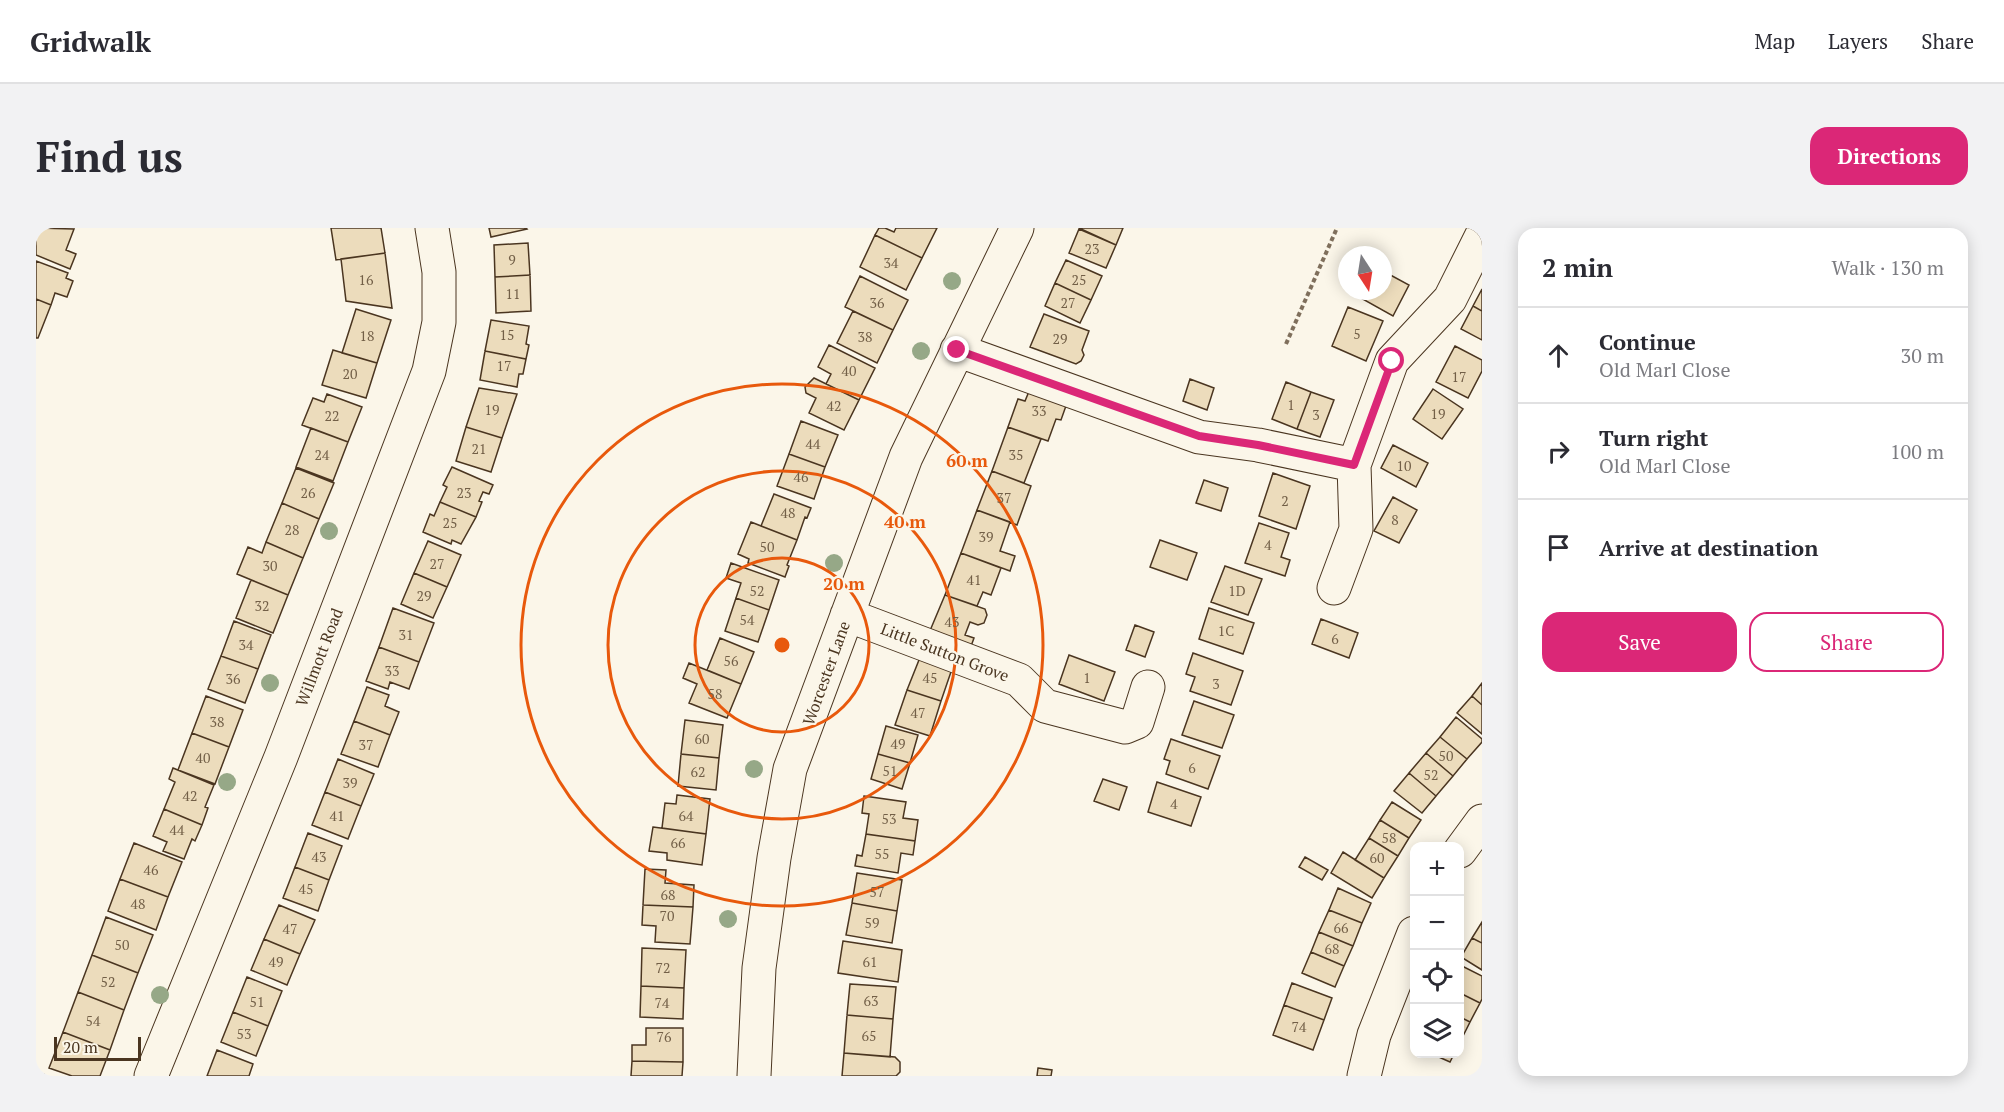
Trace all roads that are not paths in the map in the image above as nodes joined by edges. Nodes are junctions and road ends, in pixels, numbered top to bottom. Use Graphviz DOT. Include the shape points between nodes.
graph roads {
  1 [pos="432,228"];
  2 [pos="1017,228"];
  3 [pos="1482,235"];
  4 [pos="957,350"];
  5 [pos="1354,465"];
  6 [pos="1334,588"];
  7 [pos="848,615"];
  8 [pos="1148,687"];
  9 [pos="1482,821"];
  10 [pos="1464,845"];
  11 [pos="1410,943"];
  12 [pos="151,1076"];
  13 [pos="754,1076"];
  14 [pos="1364,1076"];
  1 -- 12 [label="street, Willmott Road" via="439,272 439,322 429,371 281,757"];
  2 -- 4 [label="street, Worcester Lane"];
  3 -- 5 [label="street" via="1450,299 1392,361"];
  4 -- 5 [label="street" via="1199,436"];
  4 -- 7 [label="street, Worcester Lane" via="906,457"];
  5 -- 6 [label="street" via="1356,529"];
  7 -- 8 [label="street, Little Sutton Grove" via="1019,680 1045,706 1125,727 1137,722"];
  7 -- 13 [label="street, Worcester Lane" via="790,769 759,968"];
  9 -- 10 [label="street"];
  11 -- 14 [label="street" via="1374,1035"];
}
